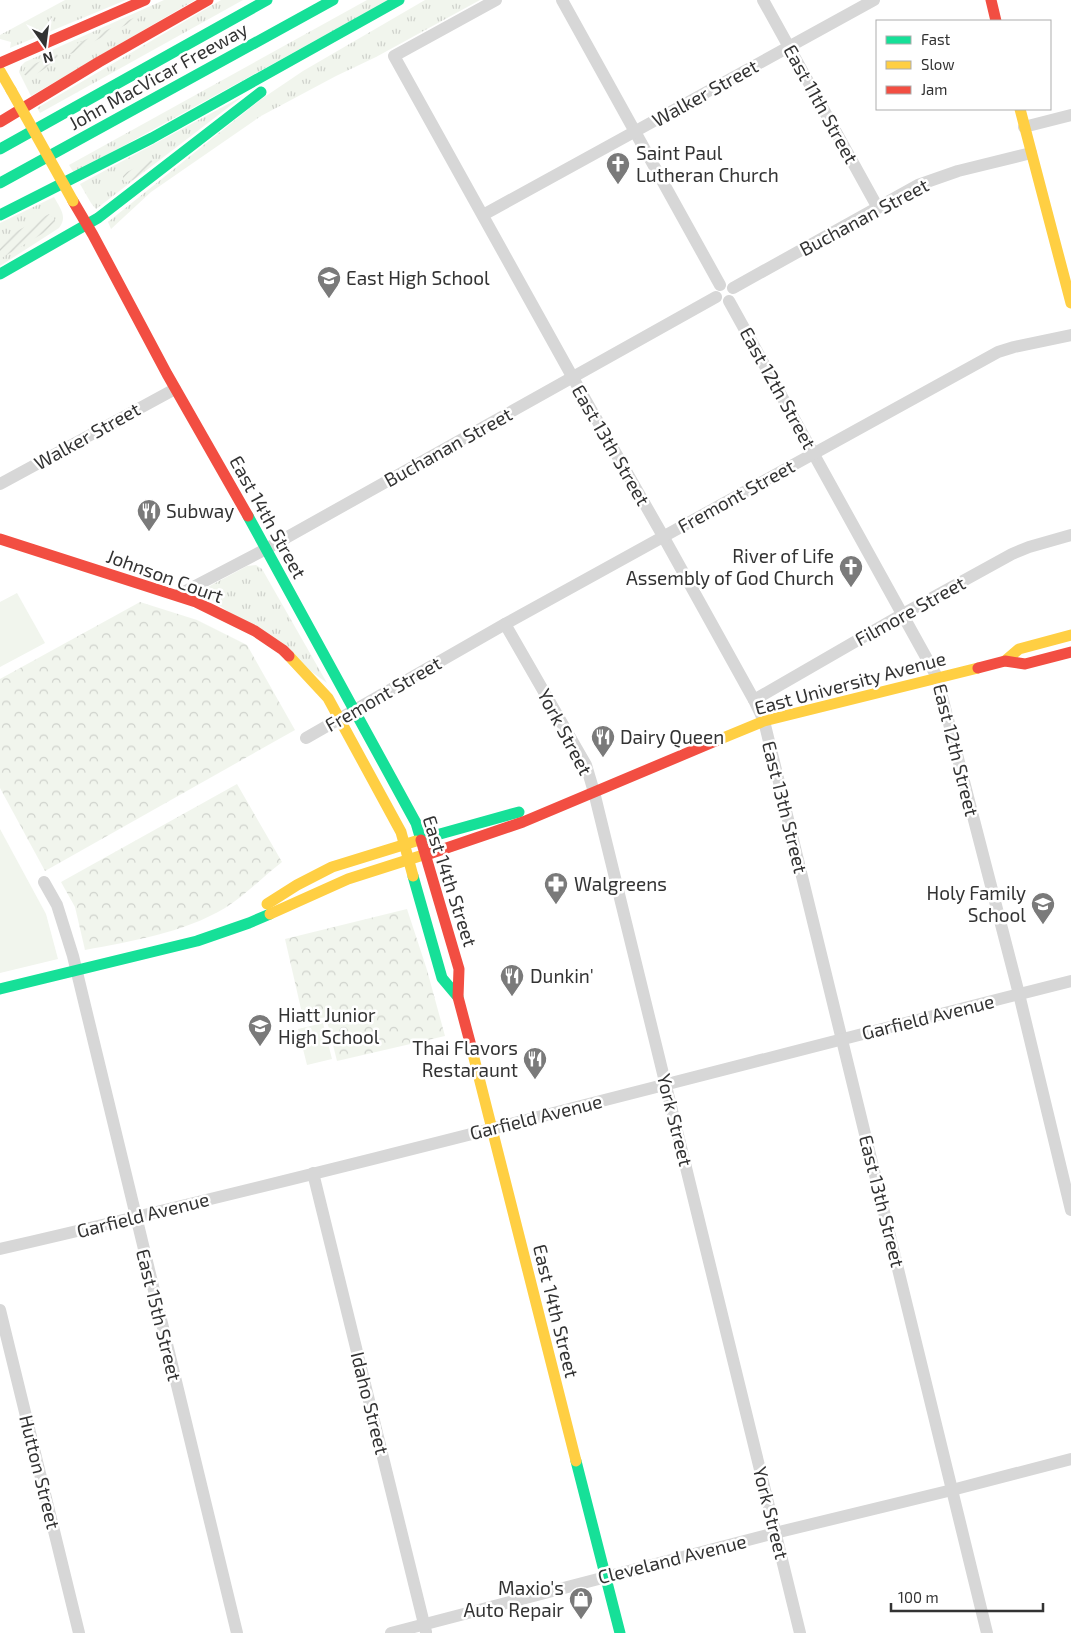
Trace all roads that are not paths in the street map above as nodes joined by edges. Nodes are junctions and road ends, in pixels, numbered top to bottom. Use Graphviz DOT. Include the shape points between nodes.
graph roads {
  1 [pos="145,0"];
  2 [pos="208,0"];
  3 [pos="267,0"];
  4 [pos="333,0"];
  5 [pos="399,0"];
  6 [pos="496,0"];
  7 [pos="562,0"];
  8 [pos="764,0"];
  9 [pos="874,0"];
  10 [pos="991,0"];
  11 [pos="368,18"];
  12 [pos="996,20"];
  13 [pos="789,47"];
  14 [pos="0,64"];
  15 [pos="0,71"];
  16 [pos="1020,110"];
  17 [pos="1071,115"];
  18 [pos="0,122"];
  19 [pos="1024,127"];
  20 [pos="636,131"];
  21 [pos="0,149"];
  22 [pos="1031,153"];
  23 [pos="0,183"];
  24 [pos="878,208"];
  25 [pos="0,215"];
  26 [pos="483,215"];
  27 [pos="86,225"];
  28 [pos="0,274"];
  29 [pos="725,293"];
  30 [pos="1071,303"];
  31 [pos="1071,335"];
  32 [pos="573,378"];
  33 [pos="175,388"];
  34 [pos="814,453"];
  35 [pos="0,484"];
  36 [pos="1071,535"];
  37 [pos="663,536"];
  38 [pos="0,539"];
  39 [pos="266,549"];
  40 [pos="178,595"];
  41 [pos="903,614"];
  42 [pos="505,624"];
  43 [pos="1071,635"];
  44 [pos="1071,652"];
  45 [pos="1005,661"];
  46 [pos="937,676"];
  47 [pos="754,700"];
  48 [pos="354,711"];
  49 [pos="340,719"];
  50 [pos="764,721"];
  51 [pos="306,738"];
  52 [pos="594,792"];
  53 [pos="422,839"];
  54 [pos="404,844"];
  55 [pos="426,855"];
  56 [pos="408,860"];
  57 [pos="44,882"];
  58 [pos="215,934"];
  59 [pos="76,971"];
  60 [pos="1071,981"];
  61 [pos="0,989"];
  62 [pos="1019,994"];
  63 [pos="458,997"];
  64 [pos="842,1040"];
  65 [pos="667,1085"];
  66 [pos="492,1129"];
  67 [pos="313,1173"];
  68 [pos="1071,1210"];
  69 [pos="135,1218"];
  70 [pos="0,1249"];
  71 [pos="0,1310"];
  72 [pos="5,1348"];
  73 [pos="1071,1459"];
  74 [pos="952,1490"];
  75 [pos="775,1532"];
  76 [pos="606,1576"];
  77 [pos="425,1629"];
  78 [pos="79,1633"];
  79 [pos="238,1633"];
  80 [pos="391,1633"];
  81 [pos="620,1633"];
  82 [pos="800,1633"];
  83 [pos="987,1633"];
  1 -- 14 [label="main road"];
  2 -- 18 [label="main road"];
  3 -- 21 [label="main road, John MacVicar Freeway"];
  4 -- 23 [label="main road, John MacVicar Freeway"];
  5 -- 11 [label="main road"];
  6 -- 26 [label="street, East 13th Street" via="394,56"];
  7 -- 20 [label="street, East 12th Street"];
  8 -- 13 [label="street, East 11th Street"];
  9 -- 13 [label="street, Walker Street"];
  10 -- 12 [label="main road"];
  11 -- 25 [label="main road" via="110,161"];
  11 -- 27 [label="main road" via="251,99"];
  13 -- 20 [label="street, Walker Street"];
  13 -- 24 [label="street, East 11th Street"];
  15 -- 27 [label="main road, East 14th Street, bridge"];
  16 -- 19 [label="main road"];
  17 -- 19 [label="street"];
  19 -- 22 [label="main road"];
  20 -- 26 [label="street, Walker Street"];
  20 -- 29 [label="street, East 12th Street"];
  22 -- 24 [label="street, Buchanan Street" via="958,171 918,185"];
  22 -- 30 [label="main road"];
  24 -- 29 [label="street, Buchanan Street"];
  26 -- 32 [label="street, East 13th Street"];
  27 -- 28 [label="main road"];
  27 -- 33 [label="main road, East 14th Street"];
  29 -- 32 [label="street, Buchanan Street"];
  29 -- 34 [label="street, East 12th Street"];
  31 -- 34 [label="street, Fremont Street" via="998,352"];
  32 -- 37 [label="street, East 13th Street"];
  32 -- 39 [label="street, Buchanan Street"];
  33 -- 35 [label="street, Walker Street"];
  33 -- 39 [label="main road, East 14th Street"];
  34 -- 37 [label="street, Fremont Street"];
  34 -- 41 [label="street, East 12th Street"];
  36 -- 41 [label="street, Filmore Street" via="1012,554"];
  37 -- 42 [label="street, Fremont Street"];
  37 -- 47 [label="street, East 13th Street"];
  38 -- 40 [label="main road, Johnson Court"];
  39 -- 40 [label="street, Buchanan Street"];
  39 -- 48 [label="main road, East 14th Street"];
  40 -- 49 [label="main road, Johnson Court" via="255,632 283,650 328,698"];
  41 -- 46 [label="street, East 12th Street"];
  41 -- 47 [label="street, Filmore Street"];
  42 -- 48 [label="street, Fremont Street"];
  42 -- 52 [label="street, York Street" via="586,765"];
  43 -- 45 [label="main road, East University Avenue" via="1019,649"];
  44 -- 45 [label="main road, East University Avenue" via="1025,664"];
  45 -- 46 [label="main road, East University Avenue"];
  46 -- 50 [label="main road, East University Avenue"];
  46 -- 62 [label="street, East 12th Street"];
  47 -- 50 [label="street, East 13th Street"];
  48 -- 49 [label="street, Fremont Street"];
  48 -- 53 [label="main road, East 14th Street"];
  49 -- 51 [label="street, Fremont Street"];
  49 -- 54 [label="main road, East 14th Street" via="401,832"];
  50 -- 52 [label="main road, East University Avenue"];
  50 -- 64 [label="street, East 13th Street"];
  52 -- 53 [label="main road, East University Avenue"];
  52 -- 55 [label="main road, East University Avenue" via="523,822"];
  52 -- 65 [label="street, York Street"];
  53 -- 54 [label="main road, East University Avenue"];
  53 -- 55 [label="main road, East 14th Street"];
  54 -- 56 [label="main road, East 14th Street"];
  54 -- 58 [label="main road, East University Avenue" via="332,867"];
  55 -- 56 [label="main road, East University Avenue"];
  55 -- 63 [label="main road, East 14th Street" via="459,969"];
  56 -- 58 [label="main road, East University Avenue" via="348,879 250,923"];
  56 -- 63 [label="main road, East 14th Street" via="442,978"];
  57 -- 59 [label="street, East 15th Street" via="56,905"];
  58 -- 59 [label="main road, East University Avenue"];
  59 -- 61 [label="main road, East University Avenue"];
  59 -- 69 [label="street, East 15th Street"];
  60 -- 62 [label="street, Garfield Avenue"];
  62 -- 64 [label="street, Garfield Avenue"];
  62 -- 68 [label="street, East 12th Street"];
  63 -- 66 [label="main road, East 14th Street"];
  64 -- 65 [label="street, Garfield Avenue"];
  64 -- 74 [label="street, East 13th Street"];
  65 -- 66 [label="street, Garfield Avenue"];
  65 -- 75 [label="street, York Street"];
  66 -- 67 [label="street, Garfield Avenue"];
  66 -- 76 [label="main road, East 14th Street"];
  67 -- 69 [label="street, Garfield Avenue"];
  67 -- 77 [label="street, Idaho Street"];
  69 -- 70 [label="street, Garfield Avenue"];
  69 -- 79 [label="street, East 15th Street"];
  71 -- 72 [label="street, Hutton Street"];
  72 -- 78 [label="street, Hutton Street"];
  73 -- 74 [label="street, Cleveland Avenue"];
  74 -- 75 [label="street, Cleveland Avenue"];
  74 -- 83 [label="street, East 13th Street"];
  75 -- 76 [label="street, Cleveland Avenue"];
  75 -- 82 [label="street, York Street"];
  76 -- 77 [label="street, Cleveland Avenue"];
  76 -- 81 [label="main road, East 14th Street"];
  77 -- 80 [label="street, Cleveland Avenue"];
}
